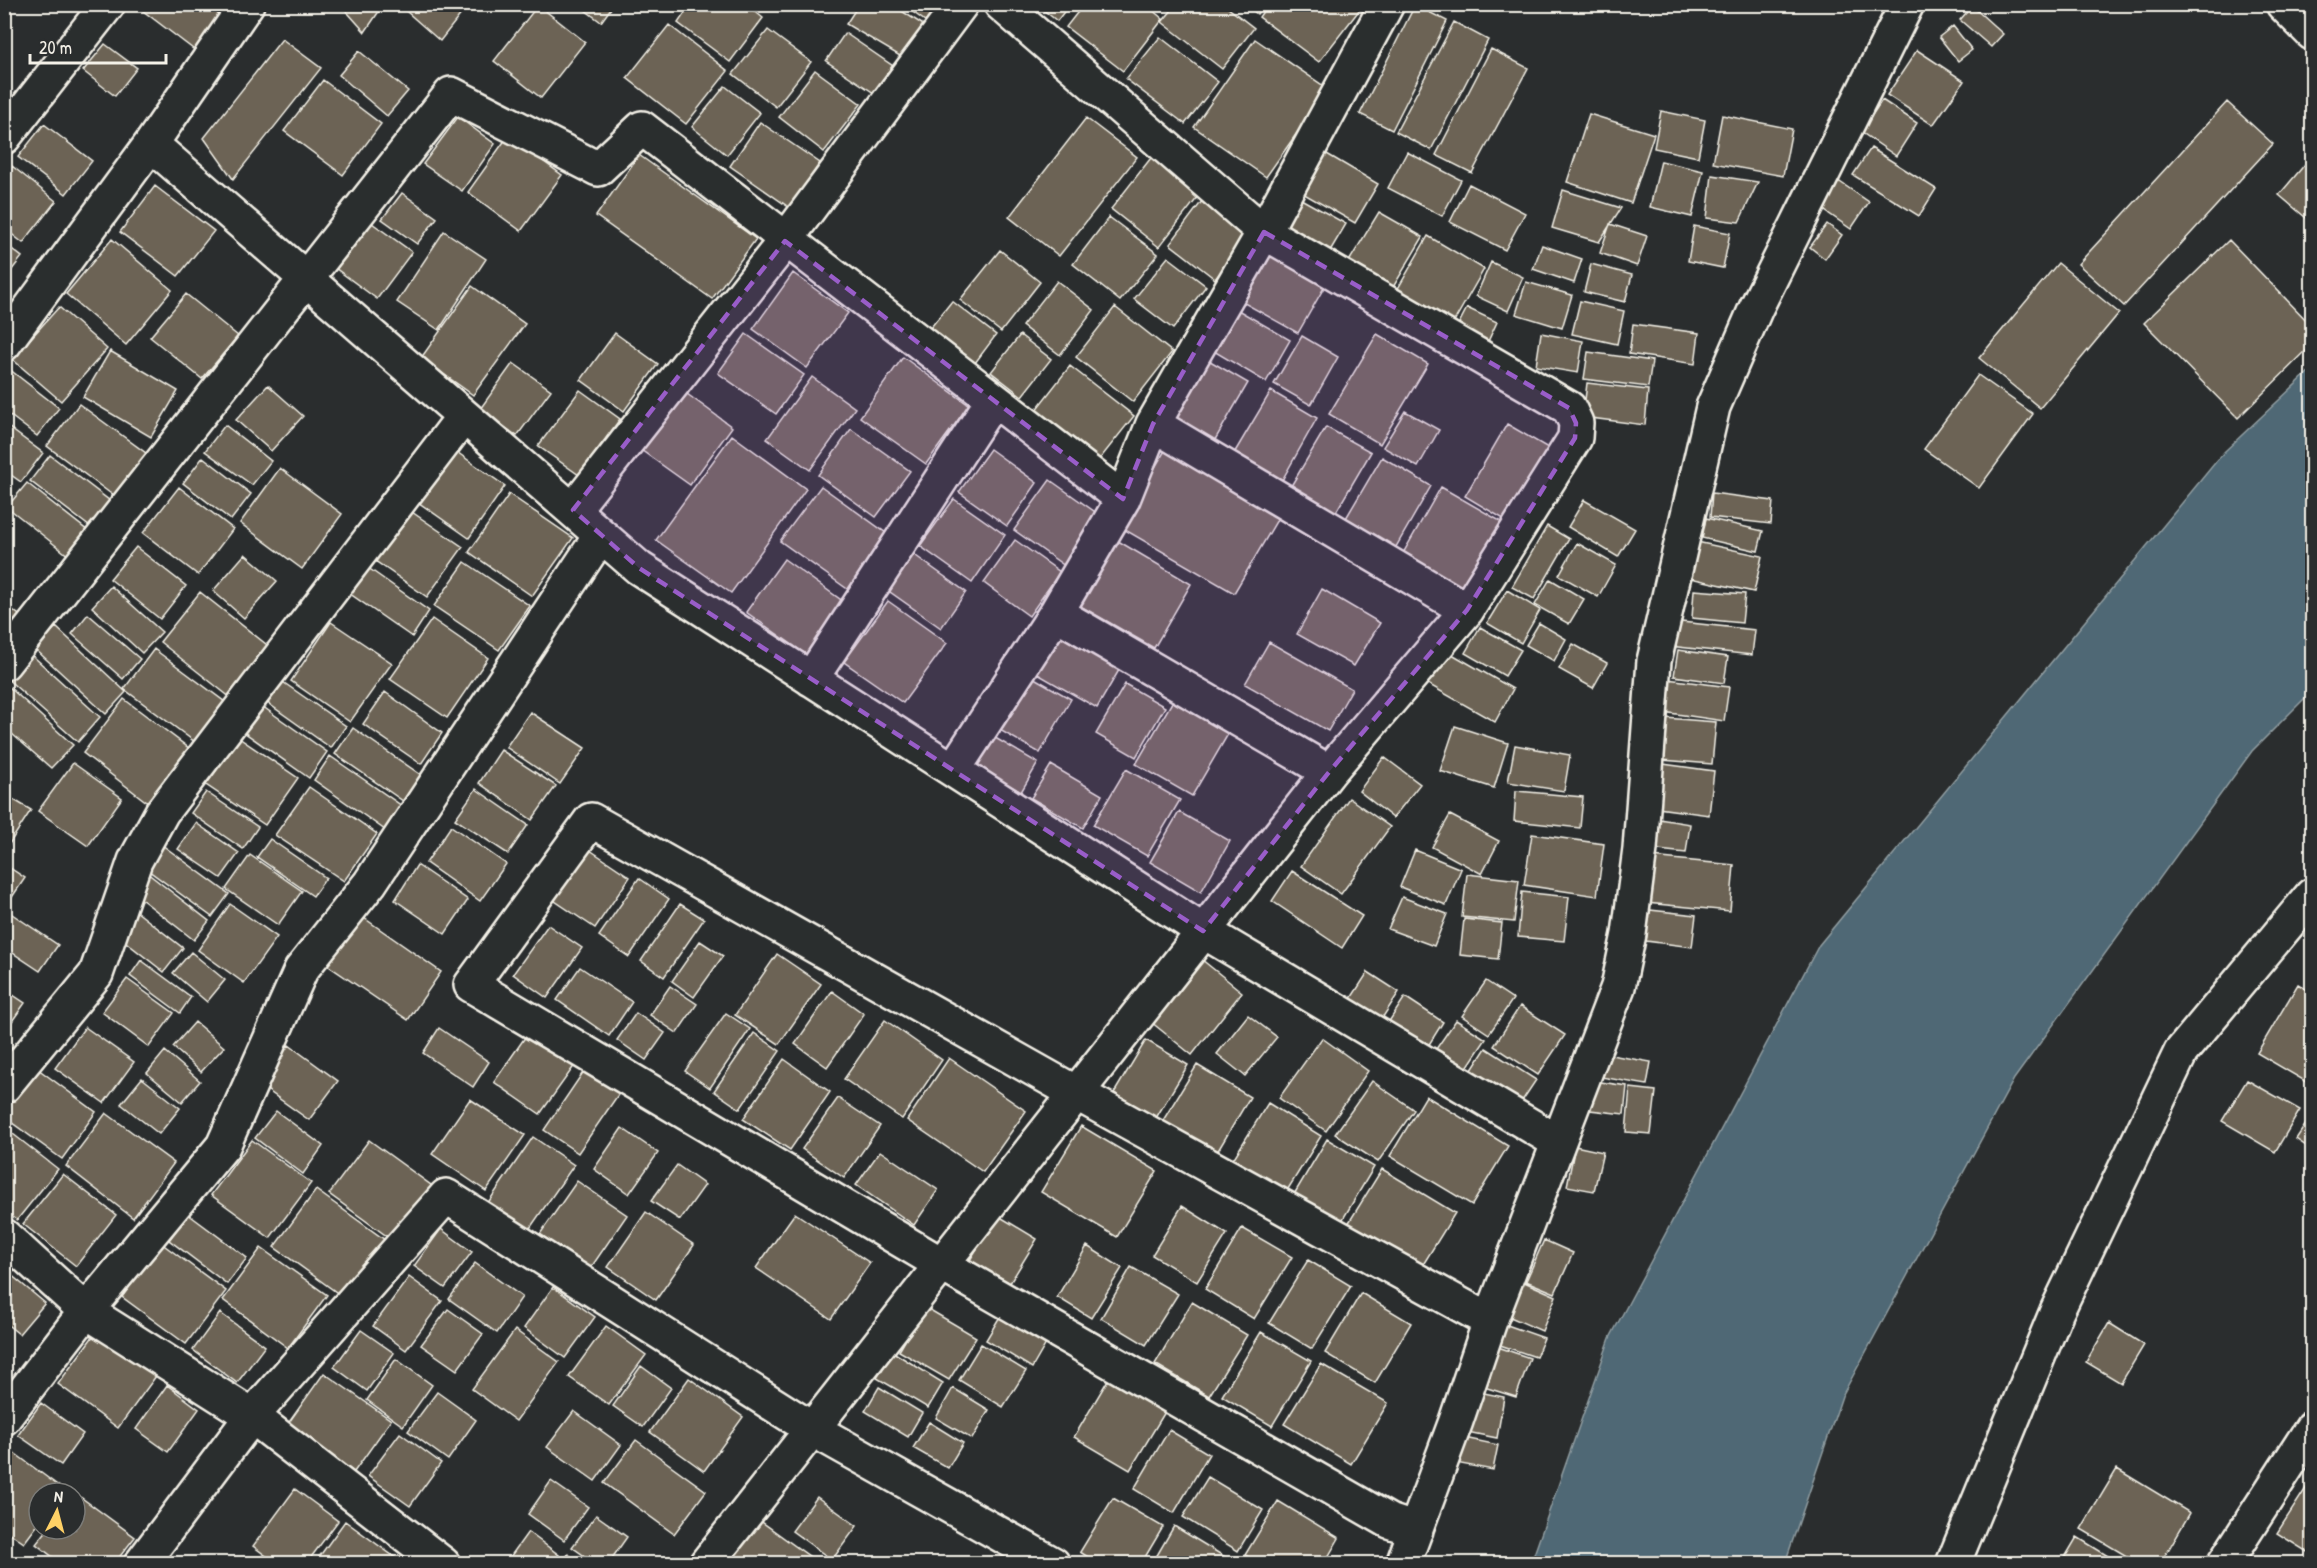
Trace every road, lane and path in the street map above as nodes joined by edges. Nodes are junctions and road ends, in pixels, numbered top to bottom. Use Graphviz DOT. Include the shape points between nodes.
graph roads {
  1 [pos="108,4"];
  2 [pos="247,4"];
  3 [pos="962,4"];
  4 [pos="1001,4"];
  5 [pos="1387,4"];
  6 [pos="1907,4"];
  7 [pos="2283,4"];
  8 [pos="2313,33"];
  9 [pos="6,131"];
  10 [pos="151,144"];
  11 [pos="1264,232"];
  12 [pos="785,241"];
  13 [pos="306,279"];
  14 [pos="4,344"];
  15 [pos="993,400"];
  16 [pos="464,416"];
  17 [pos="1153,424"];
  18 [pos="1123,499"];
  19 [pos="573,510"];
  20 [pos="601,535"];
  21 [pos="1467,610"];
  22 [pos="1056,613"];
  23 [pos="4,663"];
  24 [pos="811,679"];
  25 [pos="954,769"];
  26 [pos="1329,772"];
  27 [pos="2313,895"];
  28 [pos="1203,931"];
  29 [pos="4,1086"];
  30 [pos="1076,1093"];
  31 [pos="1558,1142"];
  32 [pos="4,1236"];
  33 [pos="941,1264"];
  34 [pos="86,1311"];
  35 [pos="1490,1321"];
  36 [pos="252,1416"];
  37 [pos="4,1418"];
  38 [pos="2313,1428"];
  39 [pos="812,1429"];
  40 [pos="1416,1530"];
  41 [pos="435,1561"];
  42 [pos="141,1563"];
  43 [pos="706,1563"];
  44 [pos="1053,1563"];
  45 [pos="1403,1563"];
  46 [pos="1953,1563"];
  47 [pos="2224,1563"];
  1 -- 9 [label="street"];
  2 -- 10 [label="street"];
  3 -- 12 [label="street"];
  4 -- 11 [label="street"];
  5 -- 11 [label="street"];
  6 -- 31 [label="street" via="1756,308 1713,407 1654,661 1643,814 1629,934 1618,987"];
  7 -- 8 [label="street"];
  10 -- 13 [label="street"];
  10 -- 14 [label="street"];
  11 -- 17 [label="street"];
  11 -- 21 [label="street" via="1569,408 1576,423 1575,438"];
  12 -- 13 [label="street" via="642,128 598,169 451,94"];
  12 -- 15 [label="street"];
  12 -- 19 [label="street"];
  13 -- 16 [label="street"];
  13 -- 23 [label="street"];
  15 -- 18 [label="street"];
  15 -- 24 [label="street"];
  16 -- 19 [label="street"];
  16 -- 29 [label="street" via="162,812 135,861 96,974"];
  17 -- 18 [label="street"];
  17 -- 21 [label="street"];
  18 -- 22 [label="street"];
  19 -- 20 [label="street"];
  20 -- 24 [label="street" via="639,568"];
  20 -- 34 [label="street" via="370,883 301,970 223,1146"];
  21 -- 26 [label="street"];
  22 -- 25 [label="street"];
  22 -- 26 [label="street"];
  24 -- 25 [label="street"];
  25 -- 28 [label="street"];
  26 -- 28 [label="street"];
  27 -- 46 [label="street" via="2181,1052 2057,1311"];
  28 -- 30 [label="street"];
  28 -- 31 [label="street"];
  30 -- 33 [label="street"];
  30 -- 33 [label="street" via="591,820 471,985"];
  30 -- 35 [label="street"];
  31 -- 35 [label="street"];
  32 -- 34 [label="street"];
  33 -- 39 [label="street"];
  33 -- 40 [label="street" via="1389,1521"];
  34 -- 36 [label="street"];
  34 -- 37 [label="street"];
  35 -- 40 [label="street"];
  36 -- 39 [label="street" via="446,1196"];
  36 -- 41 [label="street"];
  36 -- 42 [label="street"];
  38 -- 47 [label="street"];
  39 -- 43 [label="street"];
  39 -- 44 [label="street"];
  40 -- 45 [label="street"];
}
